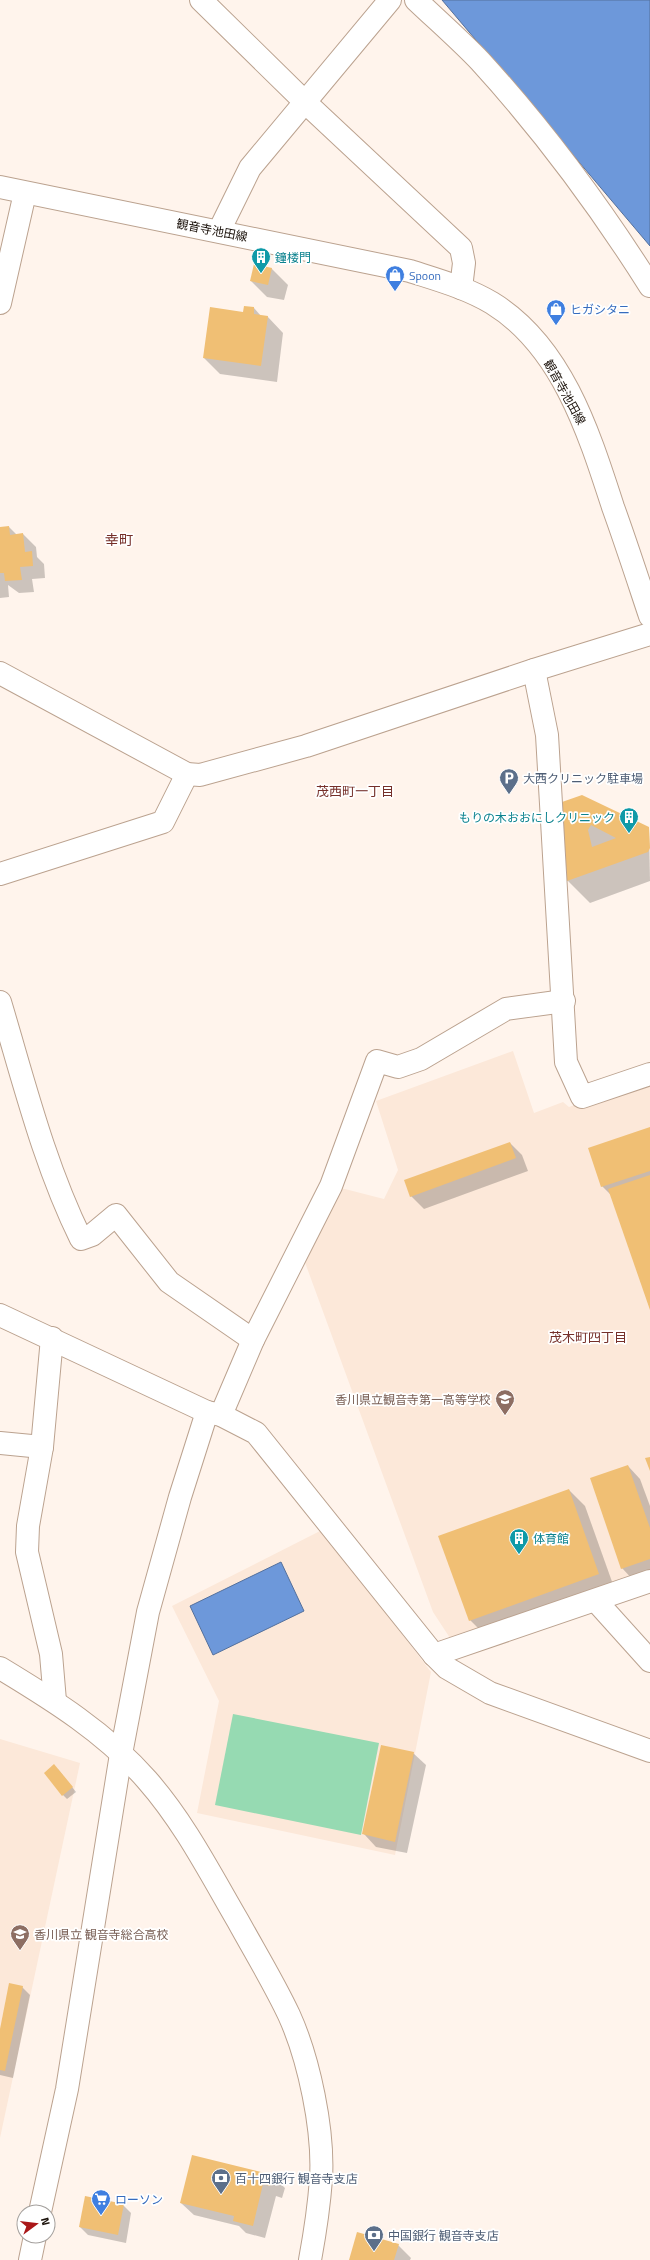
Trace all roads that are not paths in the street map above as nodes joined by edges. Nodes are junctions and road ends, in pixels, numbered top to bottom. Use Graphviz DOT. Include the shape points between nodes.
graph roads {
  1 [pos="201,0"];
  2 [pos="390,0"];
  3 [pos="416,0"];
  4 [pos="306,103"];
  5 [pos="0,188"];
  6 [pos="25,193"];
  7 [pos="219,231"];
  8 [pos="650,286"];
  9 [pos="461,288"];
  10 [pos="0,303"];
  11 [pos="650,616"];
  12 [pos="650,634"];
  13 [pos="534,670"];
  14 [pos="0,673"];
  15 [pos="187,774"];
  16 [pos="1,873"];
  17 [pos="564,1000"];
  18 [pos="0,1002"];
  19 [pos="650,1074"];
  20 [pos="0,1315"];
  21 [pos="52,1338"];
  22 [pos="253,1340"];
  23 [pos="214,1414"];
  24 [pos="0,1443"];
  25 [pos="42,1447"];
  26 [pos="650,1581"];
  27 [pos="596,1601"];
  28 [pos="434,1655"];
  29 [pos="650,1660"];
  30 [pos="0,1668"];
  31 [pos="55,1701"];
  32 [pos="650,1751"];
  33 [pos="121,1754"];
  34 [pos="42,2204"];
  35 [pos="33,2244"];
  36 [pos="30,2260"];
  37 [pos="310,2260"];
  1 -- 4 [label="street"];
  2 -- 4 [label="street"];
  3 -- 8 [label="street" via="479,61 538,130 627,249"];
  4 -- 7 [label="street" via="250,168"];
  4 -- 9 [label="street" via="461,248 464,263"];
  5 -- 6 [label="street, 観音寺池田線"];
  6 -- 7 [label="street, 観音寺池田線"];
  6 -- 10 [label="street"];
  7 -- 9 [label="street, 観音寺池田線" via="410,271"];
  9 -- 11 [label="street, 観音寺池田線" via="492,303 520,325 540,348 561,379 593,446"];
  12 -- 13 [label="street"];
  13 -- 15 [label="street" via="306,746 200,775"];
  13 -- 17 [label="street" via="547,735"];
  14 -- 15 [label="street"];
  15 -- 16 [label="street" via="163,822"];
  17 -- 19 [label="street" via="566,1062 582,1097"];
  17 -- 22 [label="street" via="506,1009 421,1059 398,1067 377,1061 330,1186"];
  18 -- 22 [label="street" via="48,1162 63,1203 81,1239 92,1235 116,1215 169,1282"];
  20 -- 21 [label="street"];
  21 -- 23 [label="street"];
  21 -- 25 [label="street"];
  22 -- 23 [label="street"];
  23 -- 28 [label="street" via="256,1433"];
  23 -- 33 [label="street" via="180,1497 148,1612"];
  24 -- 25 [label="street"];
  25 -- 31 [label="street" via="28,1526 27,1552 52,1654"];
  26 -- 27 [label="street"];
  27 -- 28 [label="street"];
  27 -- 29 [label="street"];
  28 -- 32 [label="street" via="448,1668 490,1693"];
  30 -- 31 [label="street"];
  31 -- 33 [label="street" via="97,1732"];
  33 -- 34 [label="street" via="67,2089"];
  33 -- 37 [label="street" via="157,1793 204,1862 289,2016 306,2063 319,2135 321,2177"];
  35 -- 36 [label="street"];
}
